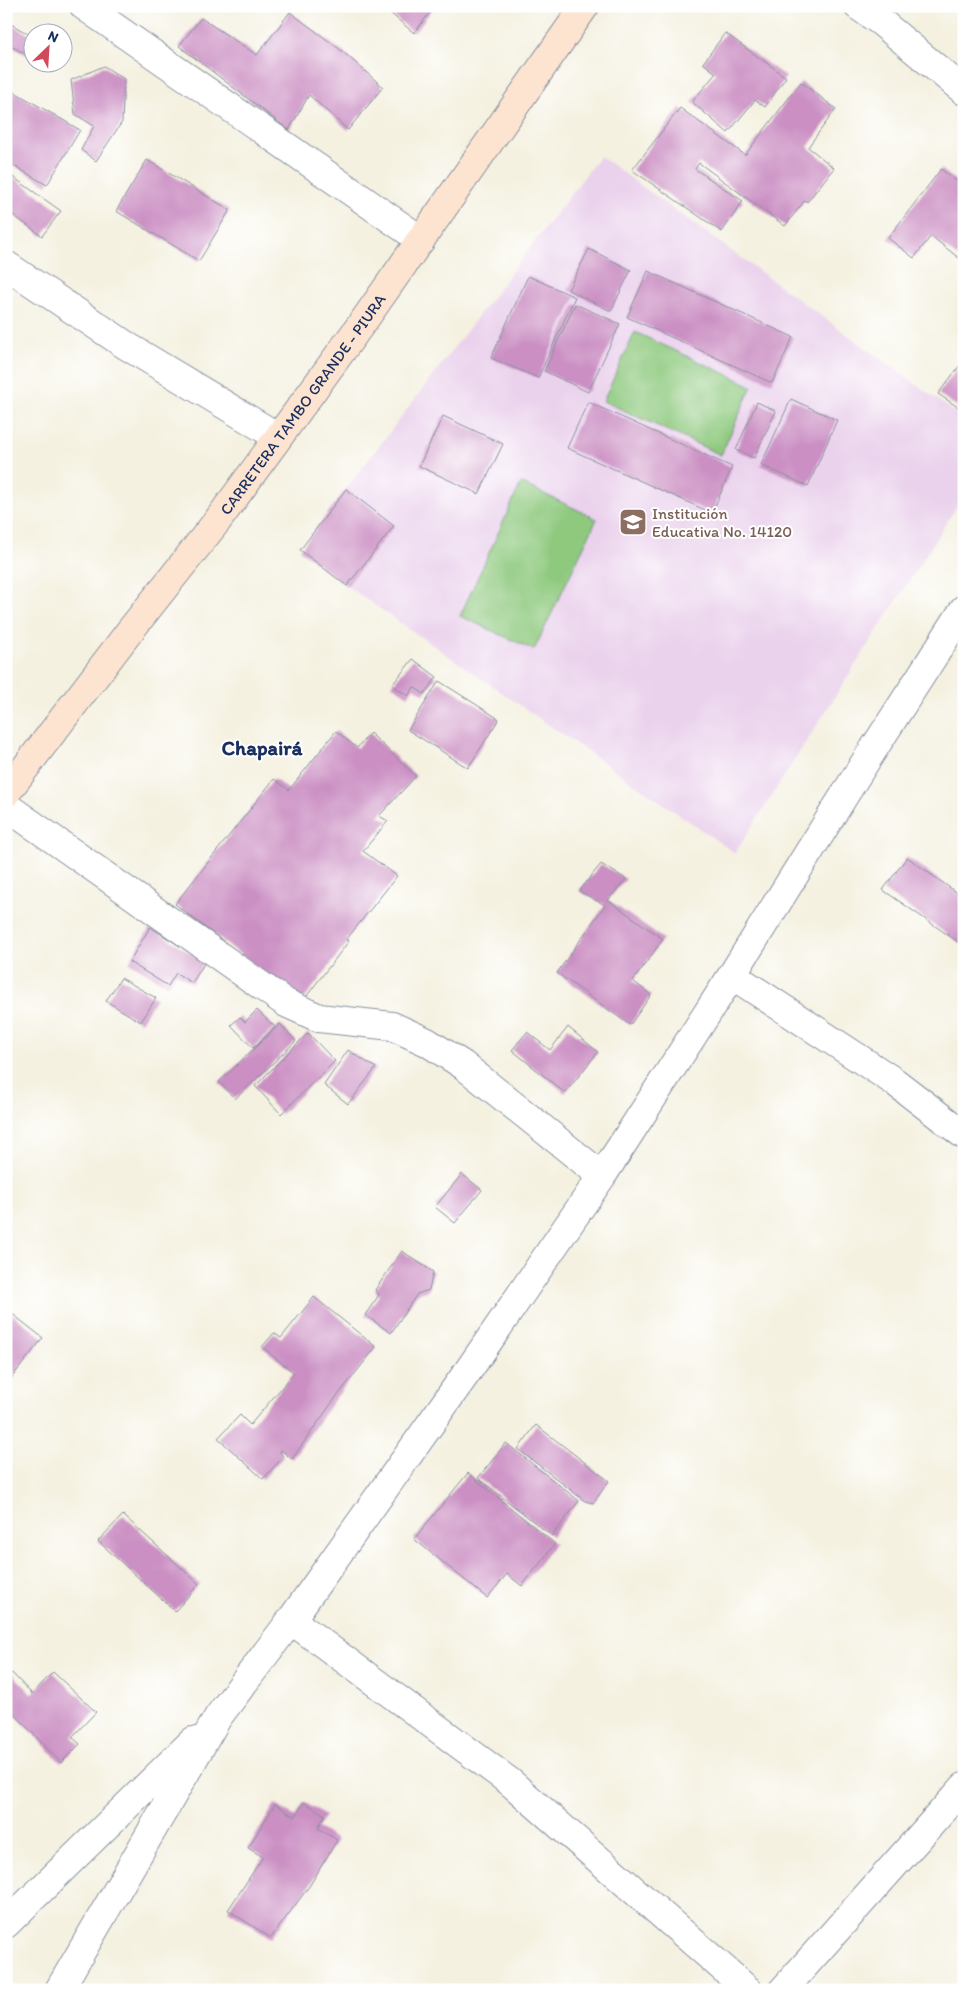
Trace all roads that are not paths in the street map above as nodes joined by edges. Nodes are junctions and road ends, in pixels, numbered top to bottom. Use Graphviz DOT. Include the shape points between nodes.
graph roads {
  1 [pos="84,6"];
  2 [pos="585,6"];
  3 [pos="858,6"];
  4 [pos="964,91"];
  5 [pos="421,240"];
  6 [pos="6,265"];
  7 [pos="278,437"];
  8 [pos="964,609"];
  9 [pos="6,793"];
  10 [pos="6,806"];
  11 [pos="732,975"];
  12 [pos="964,1135"];
  13 [pos="602,1176"];
  14 [pos="291,1620"];
  15 [pos="218,1717"];
  16 [pos="964,1787"];
  17 [pos="6,1924"];
  18 [pos="59,1990"];
  19 [pos="748,1990"];
  20 [pos="782,1990"];
  1 -- 5 [label="street"];
  2 -- 5 [label="main road, CARRETERA TAMBO GRANDE - PIURA"];
  3 -- 4 [label="street"];
  5 -- 7 [label="main road, CARRETERA TAMBO GRANDE - PIURA"];
  6 -- 7 [label="street" via="127,346"];
  7 -- 9 [label="main road, CARRETERA TAMBO GRANDE - PIURA" via="218,520"];
  8 -- 11 [label="street"];
  10 -- 13 [label="street" via="286,1003 319,1018 392,1026 427,1042 463,1065"];
  11 -- 12 [label="street" via="895,1082"];
  11 -- 13 [label="street"];
  13 -- 14 [label="street"];
  14 -- 15 [label="street"];
  14 -- 19 [label="street" via="510,1782"];
  15 -- 17 [label="street"];
  15 -- 18 [label="street"];
  16 -- 20 [label="street"];
}
